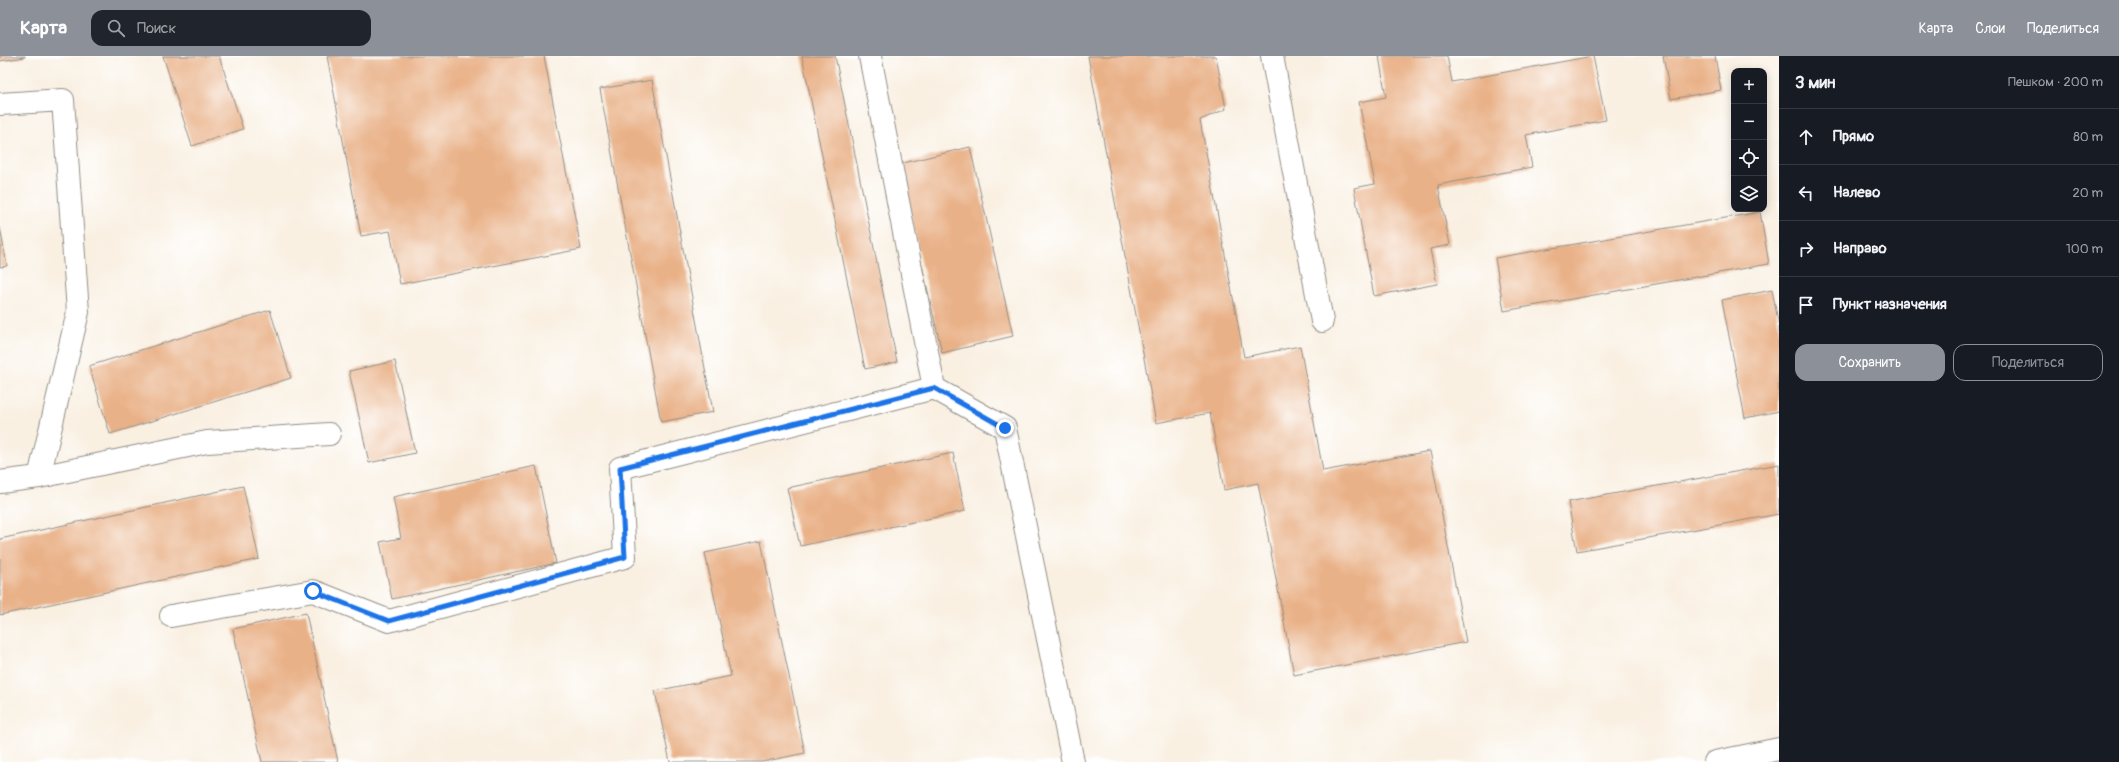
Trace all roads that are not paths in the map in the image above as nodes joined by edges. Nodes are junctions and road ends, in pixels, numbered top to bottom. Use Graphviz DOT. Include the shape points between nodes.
graph roads {
  1 [pos="870,56"];
  2 [pos="1272,56"];
  3 [pos="0,104"];
  4 [pos="1322,321"];
  5 [pos="934,388"];
  6 [pos="329,434"];
  7 [pos="38,477"];
  8 [pos="0,482"];
  9 [pos="171,616"];
  10 [pos="1779,749"];
  11 [pos="1072,762"];
  12 [pos="1715,762"];
  1 -- 5 [label="street"];
  2 -- 4 [label="street"];
  3 -- 7 [label="street" via="63,100 78,312"];
  5 -- 9 [label="street" via="620,468 625,557 389,621 313,591"];
  5 -- 11 [label="street" via="1005,428"];
  6 -- 7 [label="street" via="207,442"];
  7 -- 8 [label="street"];
  10 -- 12 [label="street"];
}
